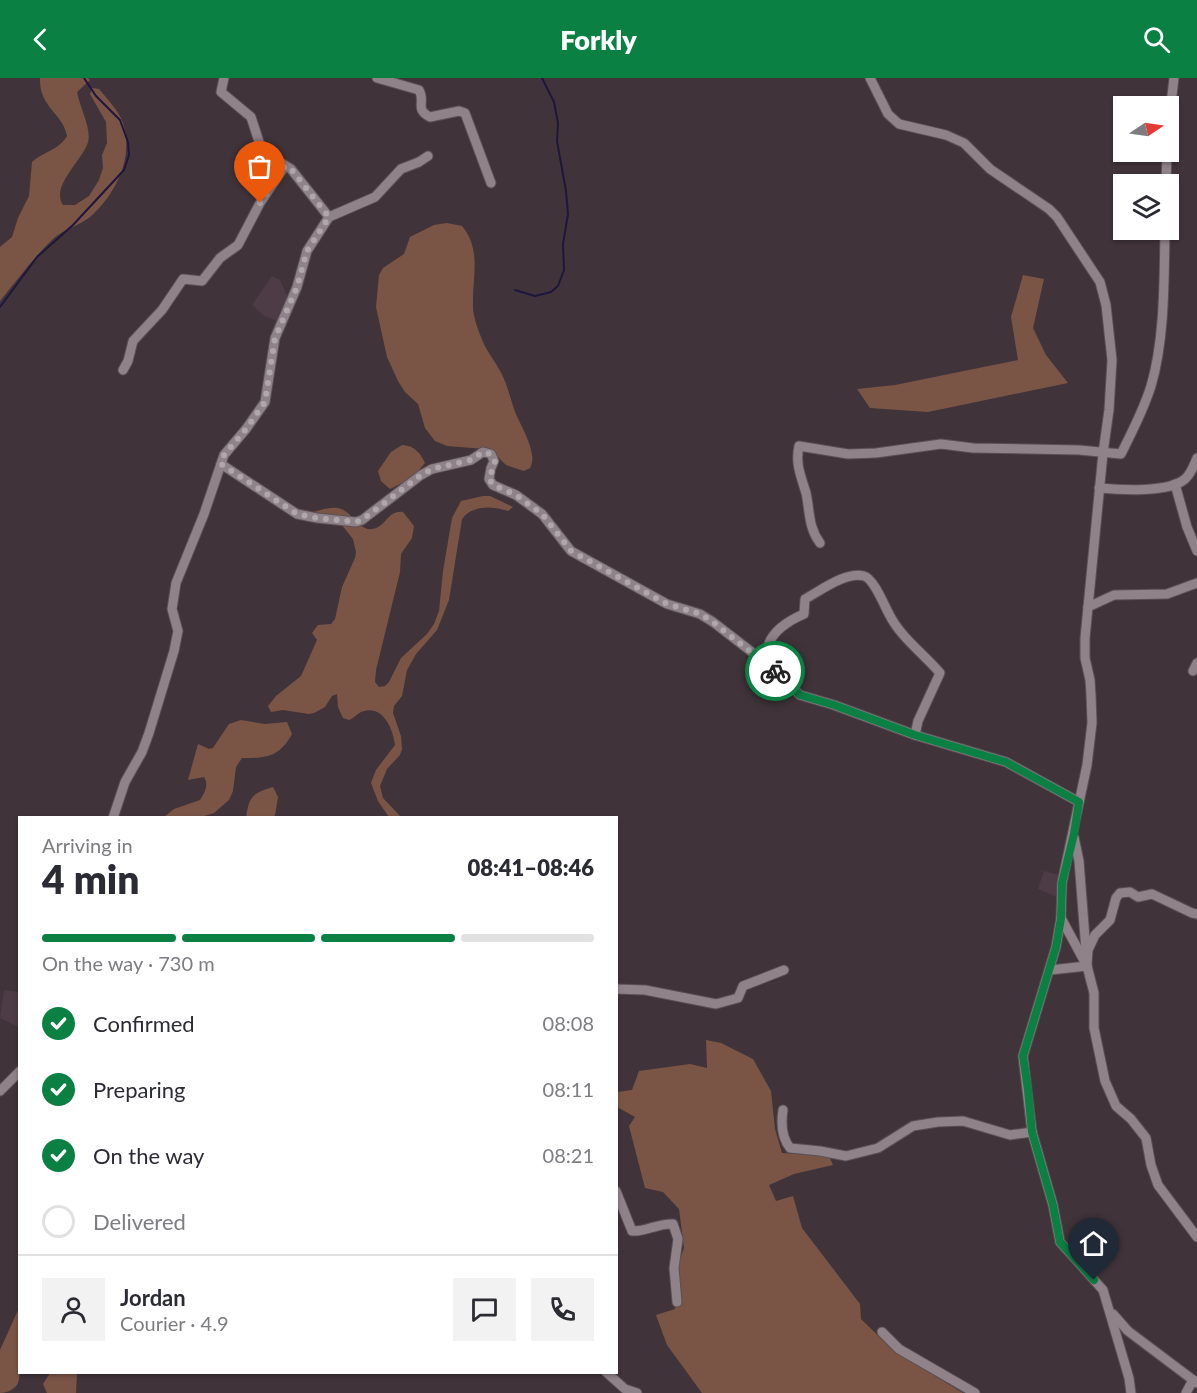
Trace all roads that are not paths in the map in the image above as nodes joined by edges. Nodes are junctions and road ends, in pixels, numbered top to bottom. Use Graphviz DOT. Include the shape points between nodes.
graph roads {
  1 [pos="224,78"];
  2 [pos="377,78"];
  3 [pos="870,78"];
  4 [pos="1174,78"];
  5 [pos="1172,96"];
  6 [pos="428,156"];
  7 [pos="285,166"];
  8 [pos="491,183"];
  9 [pos="329,217"];
  10 [pos="1165,240"];
  11 [pos="123,370"];
  12 [pos="1102,453"];
  13 [pos="1197,458"];
  14 [pos="221,464"];
  15 [pos="1174,484"];
  16 [pos="1099,488"];
  17 [pos="820,543"];
  18 [pos="1197,551"];
  19 [pos="1197,583"];
  20 [pos="1088,607"];
  21 [pos="794,689"];
  22 [pos="915,735"];
  23 [pos="1079,802"];
  24 [pos="114,816"];
  25 [pos="1074,834"];
  26 [pos="1197,914"];
  27 [pos="1061,918"];
  28 [pos="1087,966"];
  29 [pos="784,970"];
  30 [pos="1050,970"];
  31 [pos="618,989"];
  32 [pos="18,1073"];
  33 [pos="0,1091"];
  34 [pos="783,1110"];
  35 [pos="1032,1132"];
  36 [pos="618,1196"];
  37 [pos="1197,1236"];
  38 [pos="677,1302"];
  39 [pos="1111,1312"];
  40 [pos="882,1332"];
  41 [pos="608,1374"];
  42 [pos="1195,1381"];
  43 [pos="637,1393"];
  44 [pos="975,1393"];
  45 [pos="1131,1393"];
  46 [pos="1186,1393"];
  1 -- 7 [label="street" via="220,92 251,117 262,151"];
  2 -- 8 [label="street" via="419,90 421,108 430,117 465,113"];
  3 -- 12 [label="street" via="888,114 898,124 963,143 990,169 1049,209 1100,282 1112,360 1110,410"];
  4 -- 5 [label="street"];
  6 -- 9 [label="street" via="401,169 375,196"];
  7 -- 9 [label="street"];
  7 -- 11 [label="street" via="238,245 219,258 202,281 183,279 134,341"];
  9 -- 14 [label="street" via="307,251 297,287 275,338 265,402"];
  10 -- 12 [label="street" via="1157,363 1150,388 1121,454"];
  12 -- 16 [label="street"];
  12 -- 17 [label="street" via="941,444 848,454 799,446 798,469 811,528"];
  13 -- 15 [label="street" via="1185,480"];
  14 -- 21 [label="street" via="297,514 356,522 432,469 471,460 483,452 490,454 495,461 489,479 493,485 516,495 542,514 571,551 667,604 713,622"];
  14 -- 24 [label="street" via="174,590 172,609 178,631 149,733"];
  15 -- 16 [label="street" via="1139,491"];
  15 -- 18 [label="street"];
  16 -- 20 [label="street"];
  19 -- 20 [label="street" via="1167,594 1114,595"];
  20 -- 23 [label="street" via="1085,658 1092,723"];
  21 -- 22 [label="street" via="800,695"];
  21 -- 22 [label="street" via="782,660 769,643 772,637 804,614 805,599 836,582 863,576 908,640 940,673"];
  22 -- 23 [label="street" via="1013,764"];
  23 -- 25 [label="street"];
  25 -- 27 [label="street" via="1062,883"];
  25 -- 28 [label="street" via="1080,861"];
  26 -- 28 [label="street" via="1152,894 1138,897 1130,892 1120,893 1110,920 1095,935 1088,950"];
  27 -- 28 [label="street"];
  27 -- 30 [label="street"];
  28 -- 30 [label="street"];
  28 -- 37 [label="street" via="1105,1081 1116,1106 1146,1138 1158,1185"];
  29 -- 31 [label="street" via="743,986 738,998 716,1004 645,990"];
  30 -- 35 [label="street" via="1023,1056"];
  32 -- 33 [label="street"];
  34 -- 35 [label="street" via="784,1138 790,1149 839,1156 869,1152 913,1126 938,1122 963,1121 1010,1135"];
  35 -- 39 [label="street" via="1060,1242 1103,1290"];
  36 -- 38 [label="street" via="632,1231 673,1224 678,1239 674,1268"];
  39 -- 42 [label="street" via="1128,1331"];
  39 -- 45 [label="street"];
  40 -- 44 [label="street" via="898,1349"];
  41 -- 43 [label="street" via="625,1389"];
  42 -- 46 [label="street"];
}
